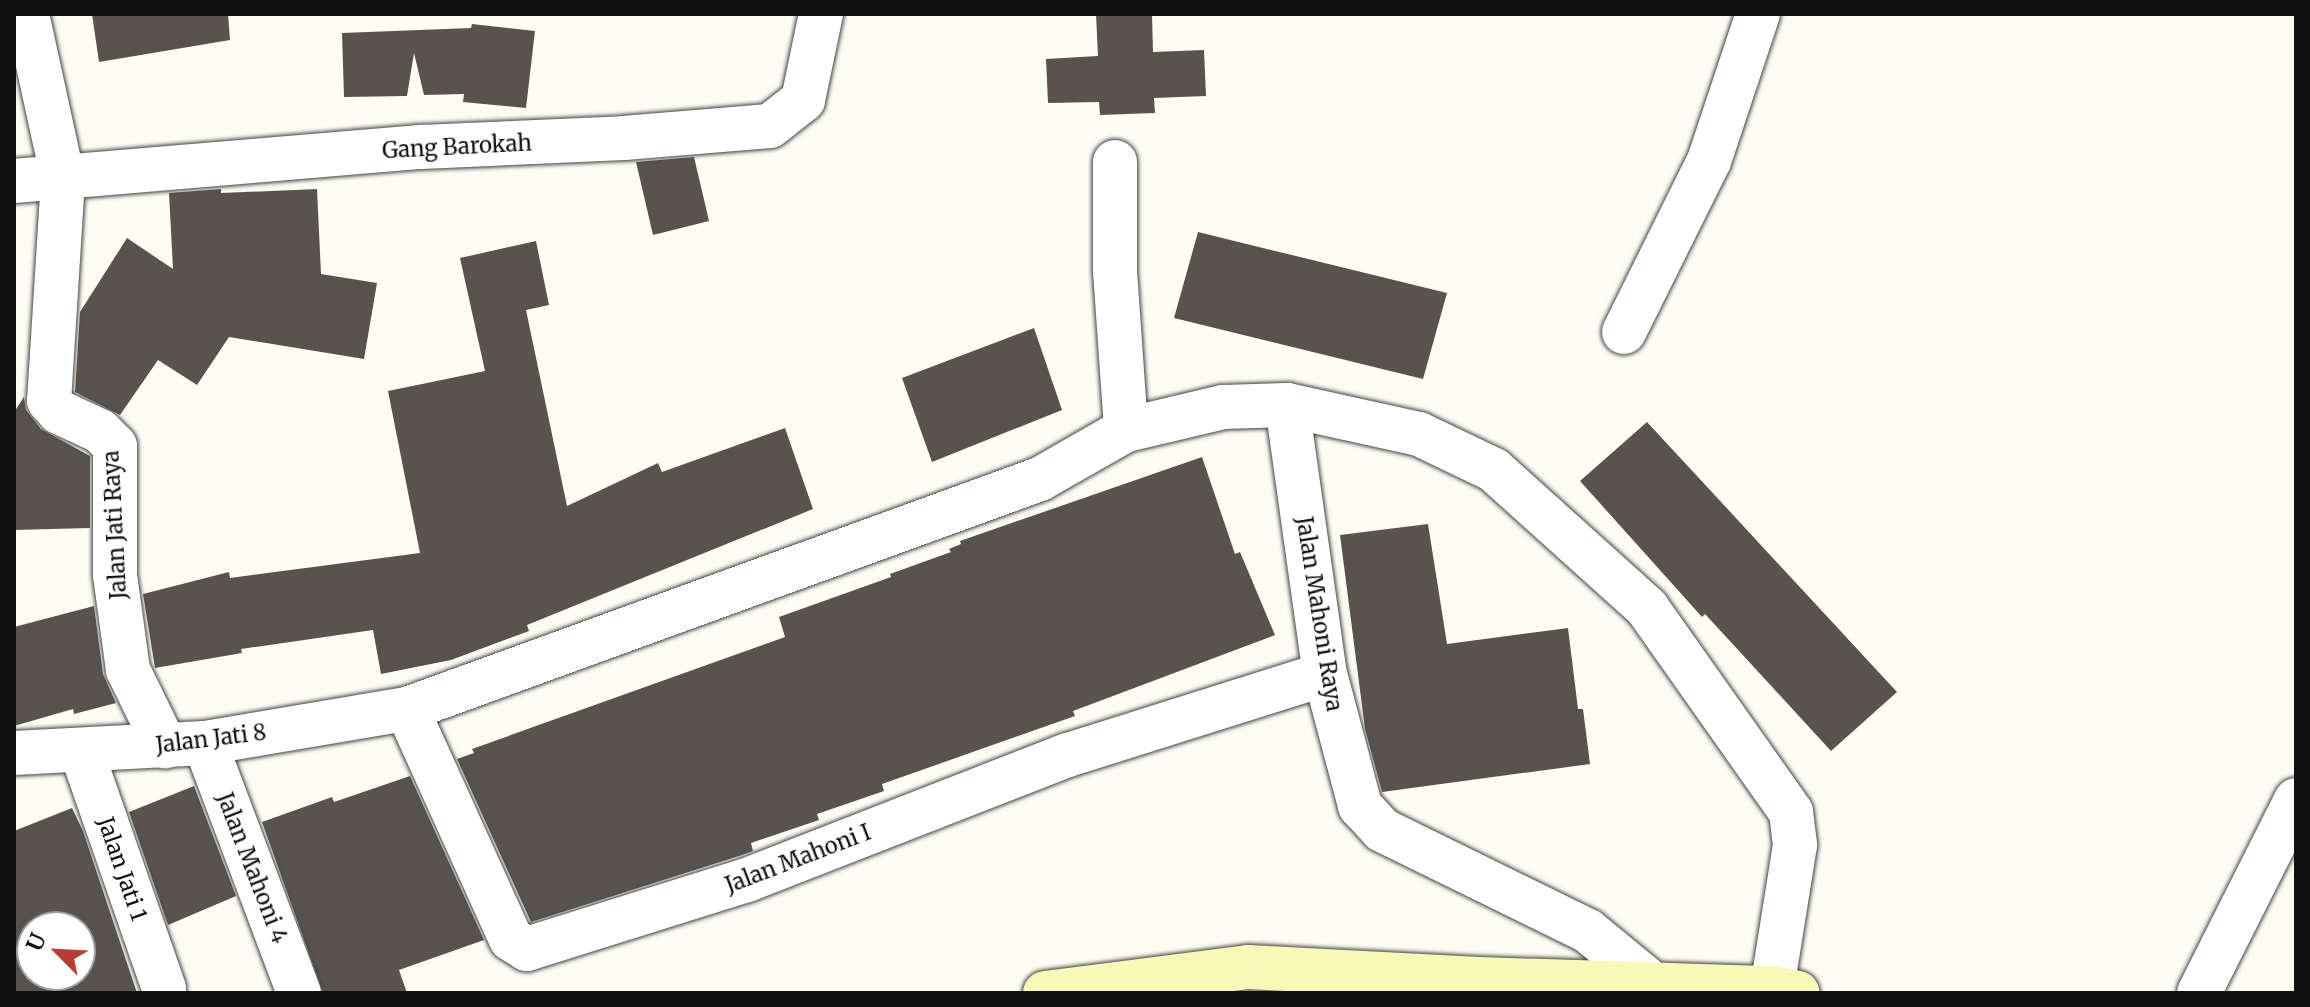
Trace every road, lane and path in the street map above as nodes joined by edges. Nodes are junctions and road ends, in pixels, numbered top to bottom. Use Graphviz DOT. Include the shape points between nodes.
graph roads {
  1 [pos="27,14"];
  2 [pos="821,14"];
  3 [pos="1758,14"];
  4 [pos="1115,162"];
  5 [pos="63,179"];
  6 [pos="14,181"];
  7 [pos="1624,332"];
  8 [pos="1287,405"];
  9 [pos="1126,430"];
  10 [pos="1325,674"];
  11 [pos="407,709"];
  12 [pos="185,745"];
  13 [pos="81,750"];
  14 [pos="14,753"];
  15 [pos="2296,800"];
  16 [pos="1655,986"];
  17 [pos="164,989"];
  18 [pos="1785,990"];
  19 [pos="299,993"];
  20 [pos="1045,993"];
  21 [pos="2199,993"];
  1 -- 5 [label="street"];
  2 -- 5 [label="street, Gang Barokah" via="803,100 770,126 421,147"];
  3 -- 7 [label="street" via="1709,161"];
  4 -- 9 [label="street" via="1115,271"];
  5 -- 6 [label="street, Gang Barokah"];
  5 -- 12 [label="street, Jalan Jati Raya" via="49,401 115,446 115,575 128,670"];
  8 -- 9 [label="street, Jalan Jati 8" via="1223,407"];
  8 -- 10 [label="street, Jalan Mahoni Raya"];
  8 -- 18 [label="street, Jalan Jati 8" via="1419,434 1494,470 1647,608 1791,812 1795,845"];
  9 -- 11 [label="street, Jalan Jati 8" via="1040,479"];
  10 -- 11 [label="street, Jalan Mahoni I" via="1068,755 747,880 533,949 511,939"];
  10 -- 16 [label="street, Jalan Mahoni Raya" via="1360,806 1369,820 1588,931"];
  11 -- 12 [label="street, Jalan Jati 8"];
  12 -- 13 [label="street, Jalan Jati 8"];
  12 -- 19 [label="street, Jalan Mahoni 4"];
  13 -- 14 [label="street, Jalan Jati 8"];
  13 -- 17 [label="street, Jalan Jati 1"];
  15 -- 21 [label="street"];
  16 -- 18 [label="street"];
  16 -- 20 [label="street" via="1248,967"];
}
